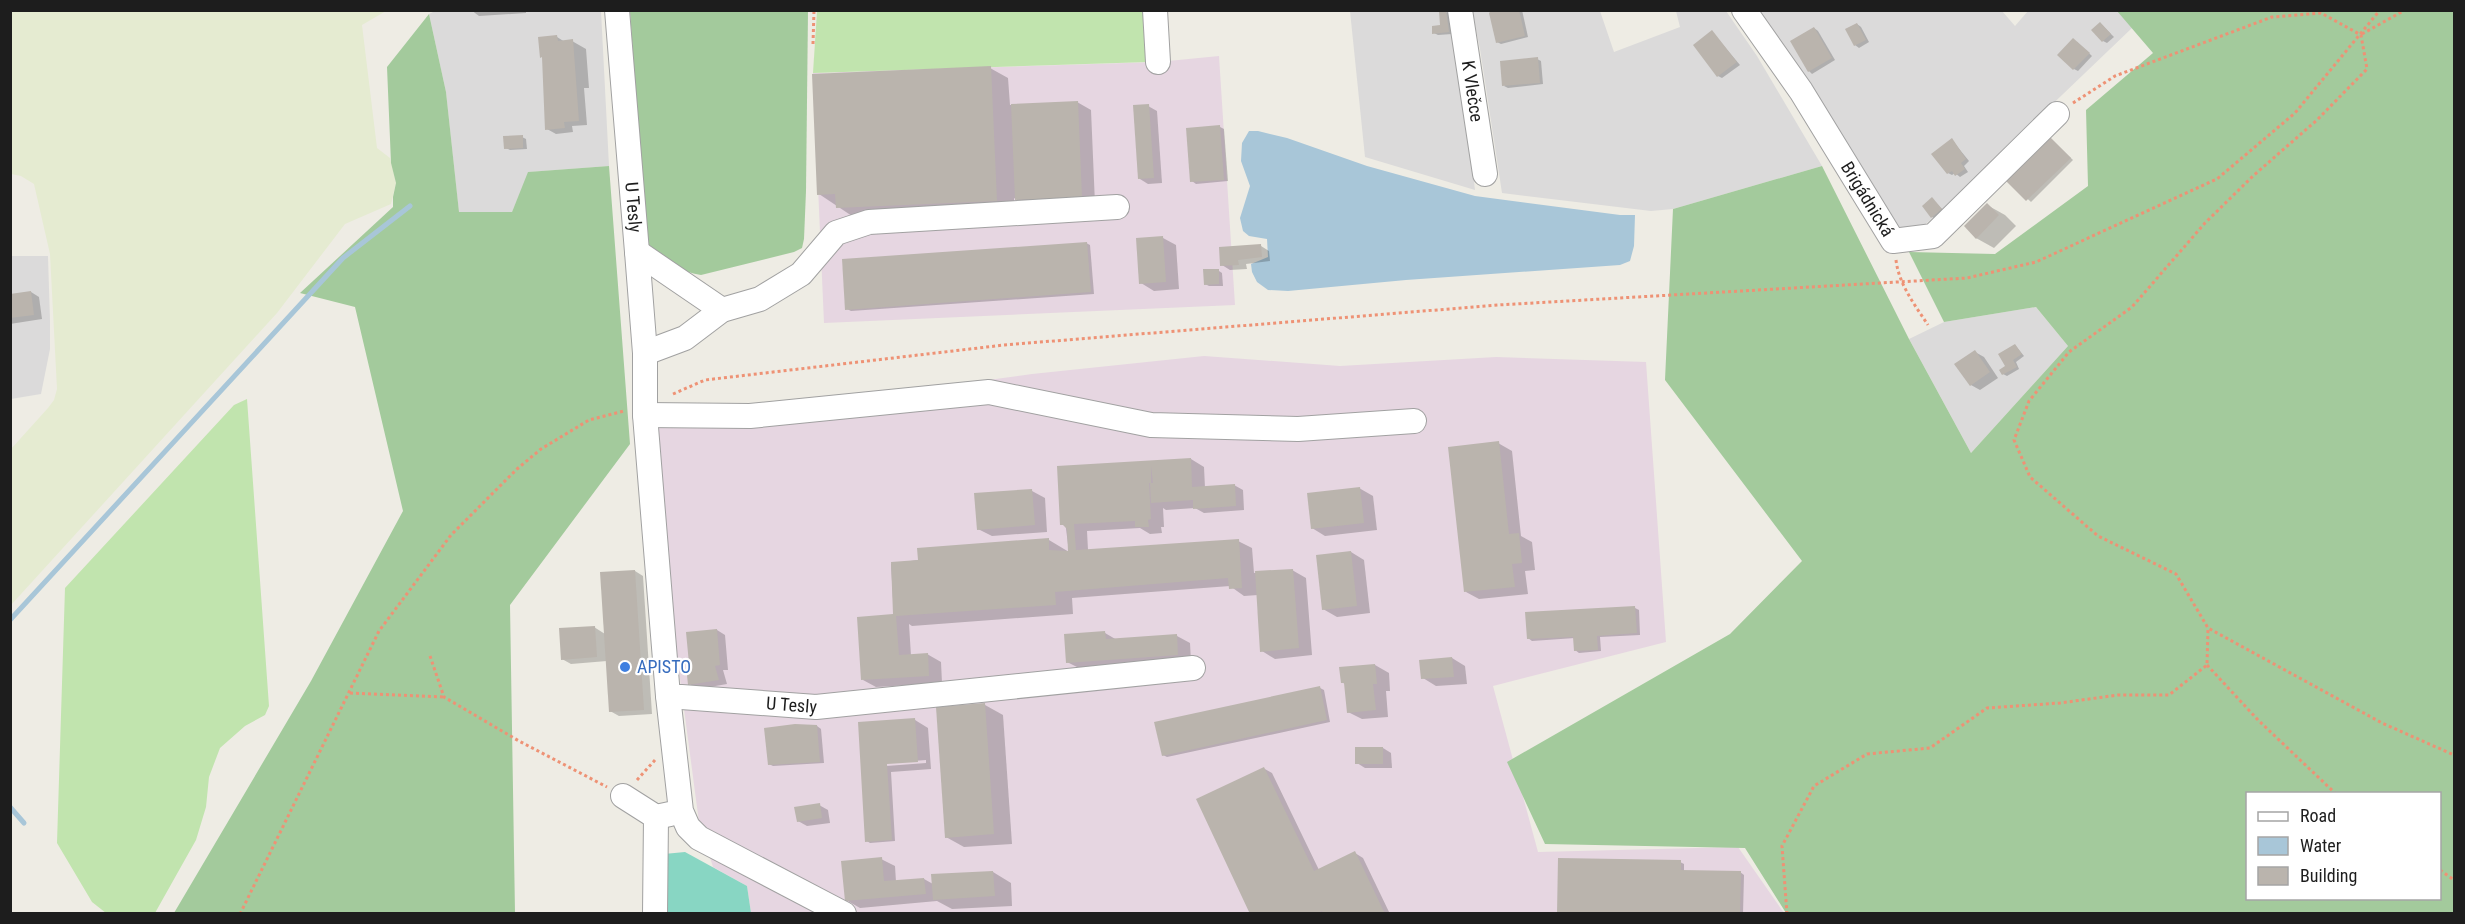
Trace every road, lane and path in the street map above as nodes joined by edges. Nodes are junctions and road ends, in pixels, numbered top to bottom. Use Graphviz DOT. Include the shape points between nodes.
graph roads {
  1 [pos="617,10"];
  2 [pos="814,10"];
  3 [pos="1155,10"];
  4 [pos="1460,10"];
  5 [pos="1744,10"];
  6 [pos="2380,10"];
  7 [pos="2405,10"];
  8 [pos="2361,35"];
  9 [pos="813,44"];
  10 [pos="1158,62"];
  11 [pos="2057,114"];
  12 [pos="1485,174"];
  13 [pos="1117,207"];
  14 [pos="638,252"];
  15 [pos="1901,280"];
  16 [pos="722,310"];
  17 [pos="1928,326"];
  18 [pos="645,353"];
  19 [pos="645,410"];
  20 [pos="1414,421"];
  21 [pos="2208,628"];
  22 [pos="430,656"];
  23 [pos="2207,665"];
  24 [pos="1193,668"];
  25 [pos="349,693"];
  26 [pos="668,696"];
  27 [pos="444,697"];
  28 [pos="673,740"];
  29 [pos="2454,755"];
  30 [pos="2334,792"];
  31 [pos="623,796"];
  32 [pos="681,811"];
  33 [pos="656,817"];
  34 [pos="2441,871"];
  35 [pos="2454,880"];
  36 [pos="240,914"];
  37 [pos="655,914"];
  38 [pos="844,914"];
  39 [pos="1787,914"];
  1 -- 14 [label="street, U Tesly"];
  2 -- 9 [label="path"];
  3 -- 10 [label="street"];
  4 -- 12 [label="street, K Vlečce"];
  5 -- 11 [label="street, Brigádnická" via="1801,91 1893,241 1932,236"];
  6 -- 8 [label="path"];
  7 -- 8 [label="path"];
  8 -- 11 [label="path" via="2320,13 2272,17 2115,76"];
  8 -- 15 [label="path" via="2295,113 2217,179 2036,262 1967,278"];
  8 -- 21 [label="path" via="2367,69 2205,223 2132,307 2069,352 2029,401 2014,440 2031,477 2098,536 2176,574"];
  13 -- 16 [label="street" via="869,222 836,233 801,274 760,299"];
  14 -- 16 [label="street"];
  14 -- 18 [label="street, U Tesly"];
  15 -- 17 [label="path"];
  15 -- 19 [label="path" via="1885,284 1498,305 1004,345 705,380"];
  16 -- 18 [label="street" via="685,338"];
  18 -- 19 [label="street, U Tesly"];
  19 -- 20 [label="street" via="750,416 989,392 1151,424 1298,429"];
  19 -- 25 [label="path" via="589,420 517,469 451,535 379,631"];
  19 -- 26 [label="street, U Tesly"];
  21 -- 23 [label="path"];
  21 -- 29 [label="path" via="2382,723"];
  22 -- 27 [label="path"];
  23 -- 30 [label="path"];
  23 -- 39 [label="path" via="2169,695 2118,695 1987,708 1930,748 1867,754 1814,786 1782,846"];
  24 -- 26 [label="street, U Tesly" via="816,707"];
  25 -- 27 [label="path"];
  25 -- 36 [label="path"];
  26 -- 28 [label="street"];
  27 -- 31 [label="path"];
  28 -- 31 [label="path"];
  28 -- 32 [label="street"];
  31 -- 33 [label="street"];
  32 -- 33 [label="street"];
  32 -- 38 [label="street" via="688,827 699,838"];
  33 -- 37 [label="street"];
  34 -- 35 [label="path"];
}
